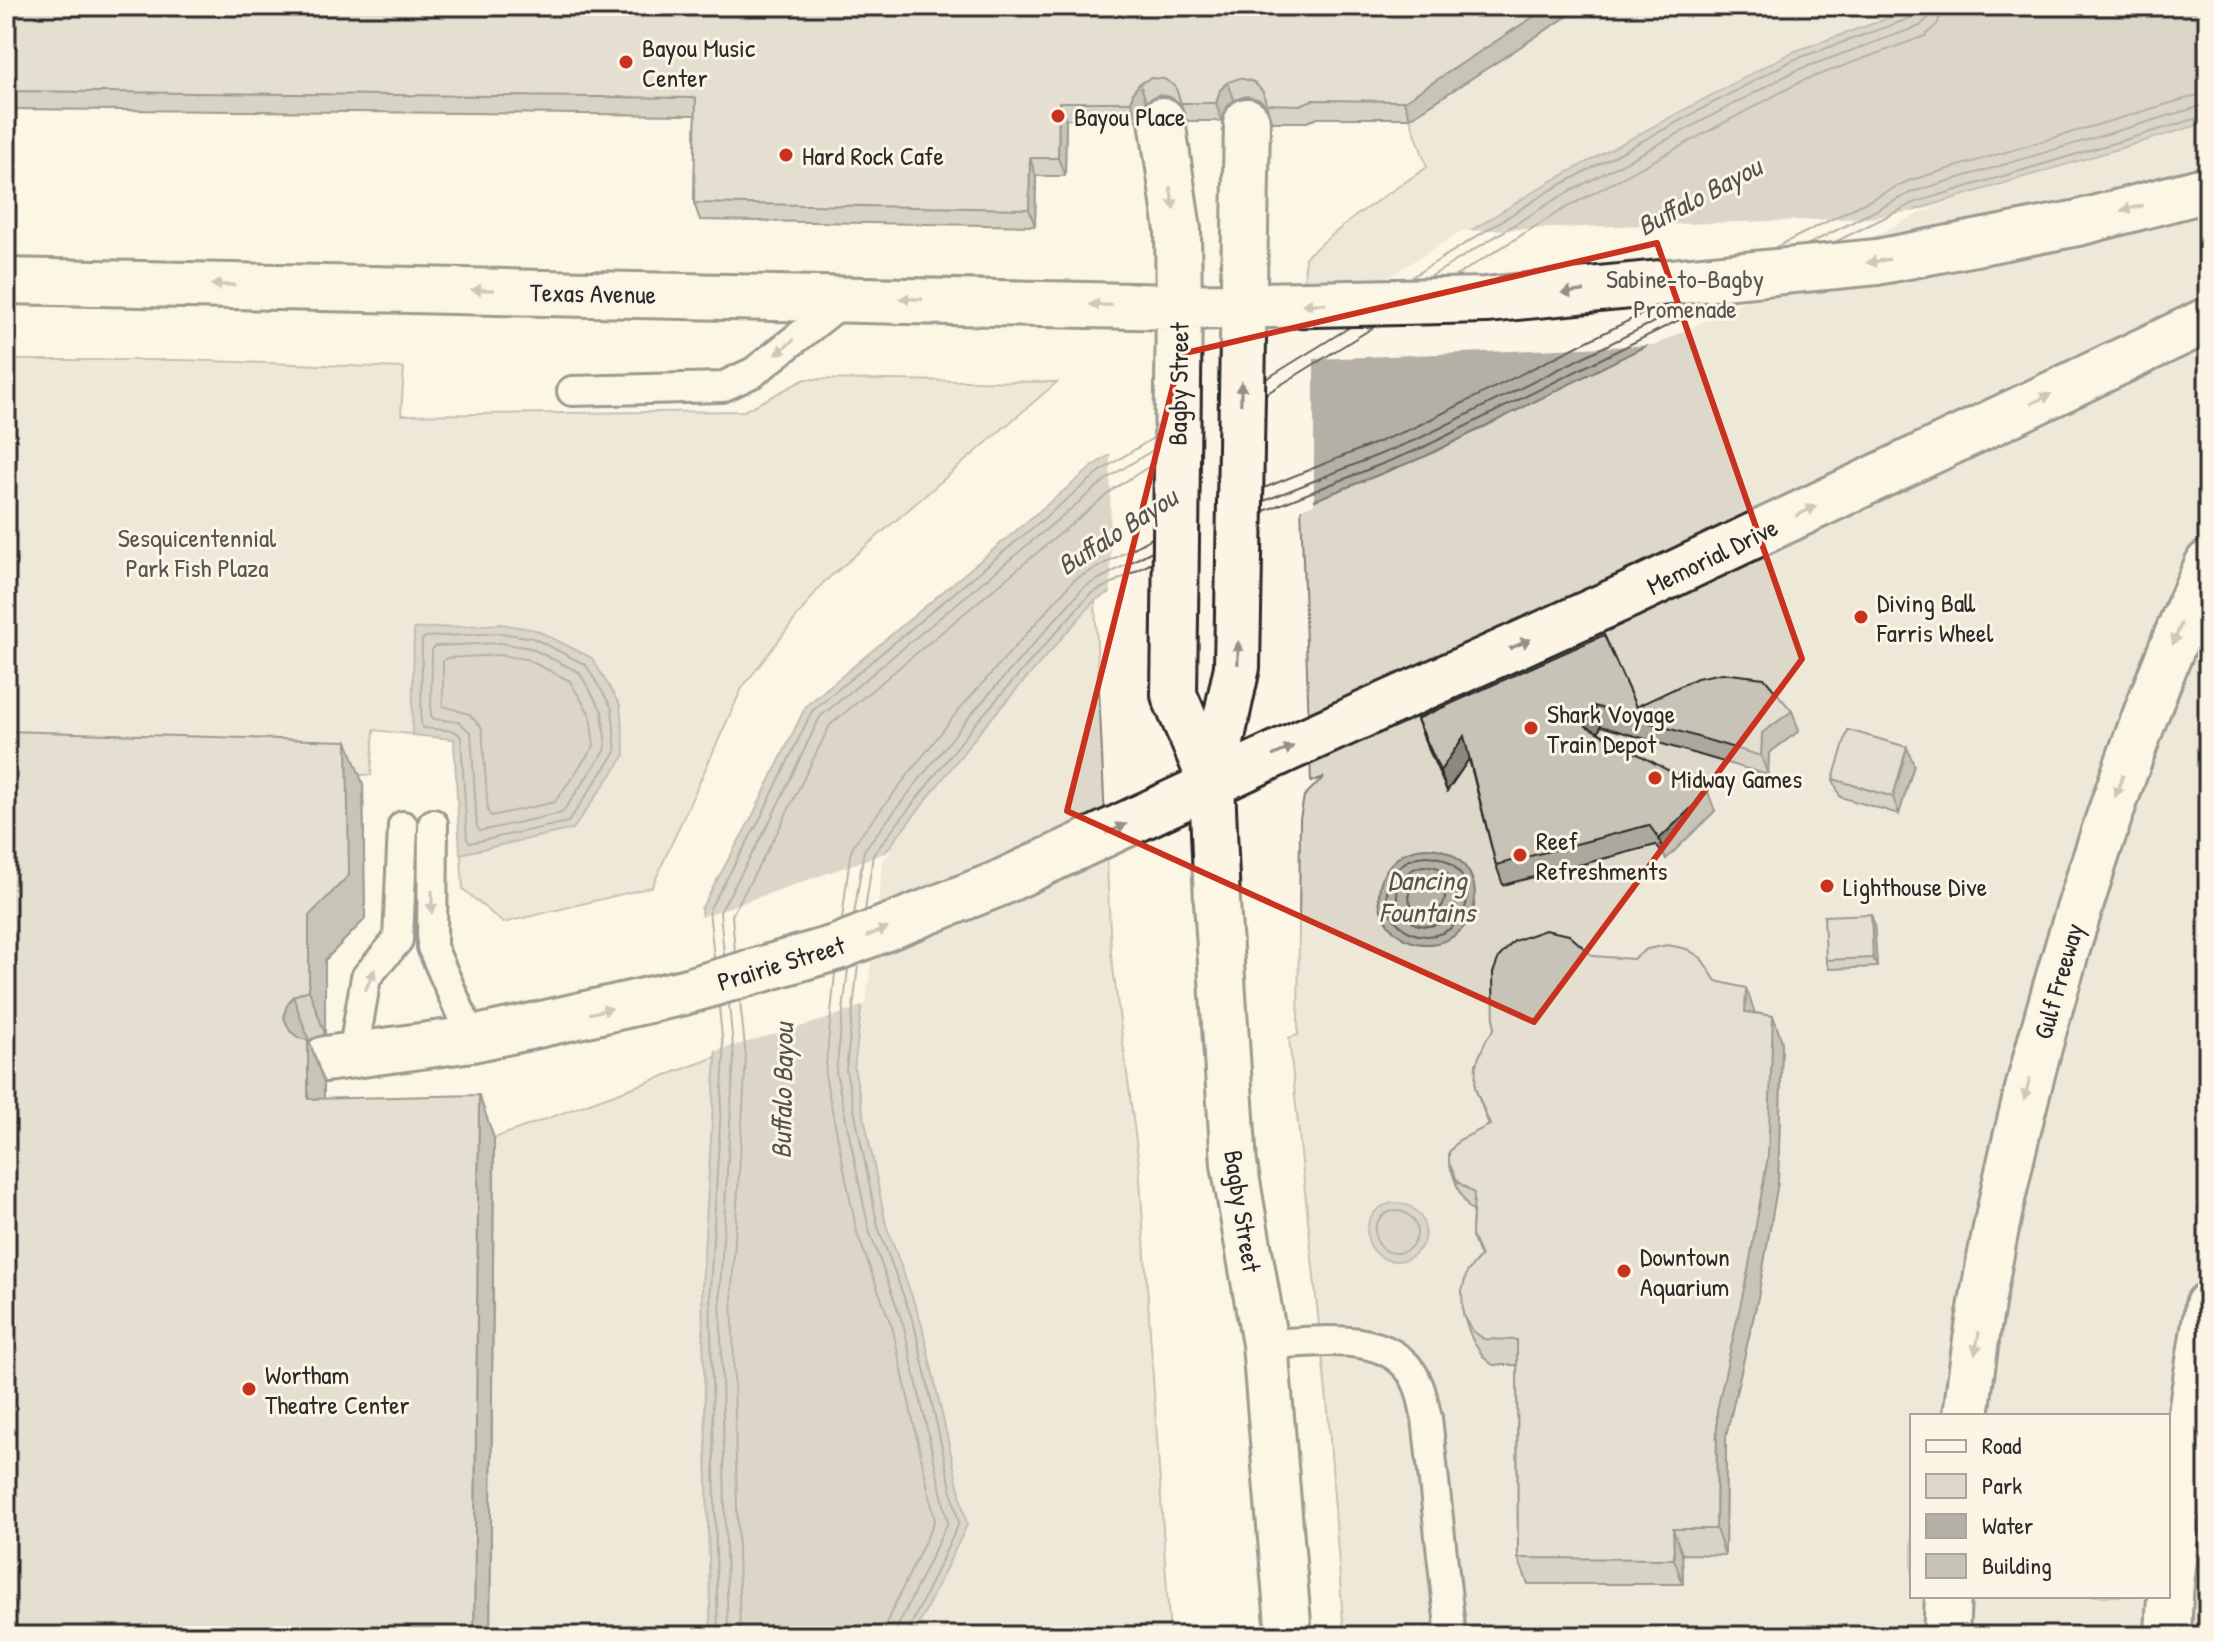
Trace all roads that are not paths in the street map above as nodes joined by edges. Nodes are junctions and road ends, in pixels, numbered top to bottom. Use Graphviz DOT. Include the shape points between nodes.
graph roads {
  1 [pos="1162,120"];
  2 [pos="1247,121"];
  3 [pos="2208,189"];
  4 [pos="6,281"];
  5 [pos="846,298"];
  6 [pos="1242,306"];
  7 [pos="1179,307"];
  8 [pos="2208,320"];
  9 [pos="572,391"];
  10 [pos="2208,563"];
  11 [pos="1212,784"];
  12 [pos="433,824"];
  13 [pos="403,826"];
  14 [pos="472,1039"];
  15 [pos="339,1057"];
  16 [pos="2208,1305"];
  17 [pos="1265,1344"];
  18 [pos="1966,1414"];
  19 [pos="2170,1585"];
  20 [pos="1948,1598"];
  21 [pos="2169,1598"];
  22 [pos="1289,1636"];
  23 [pos="1451,1636"];
  24 [pos="1946,1636"];
  25 [pos="2168,1636"];
  1 -- 7 [label="main road, Bagby Street, one-way" via="1178,230"];
  2 -- 6 [label="main road, Bagby Street"];
  3 -- 6 [label="main road, one-way" via="2078,223 1877,262 1486,300"];
  5 -- 4 [label="main road, Texas Avenue, one-way"];
  7 -- 5 [label="main road, Texas Avenue, one-way"];
  5 -- 9 [label="lane, one-way" via="754,372 722,387"];
  6 -- 7 [label="main road"];
  11 -- 6 [label="main road, Bagby Street, one-way" via="1237,667"];
  7 -- 11 [label="main road, Bagby Street" via="1174,695"];
  11 -- 8 [label="main road, Memorial Drive, one-way" via="1629,595"];
  10 -- 18 [label="main road, Gulf Freeway, one-way" via="2144,712 2053,997 1999,1211"];
  14 -- 11 [label="main road, Prairie Street, one-way" via="684,992 838,947 998,884"];
  11 -- 17 [label="main road, Bagby Street" via="1234,1164"];
  12 -- 14 [label="lane, one-way" via="432,947"];
  15 -- 13 [label="lane, one-way" via="366,977 398,940"];
  14 -- 15 [label="main road, Prairie Street"];
  16 -- 19 [label="main road"];
  17 -- 22 [label="main road, Bagby Street"];
  17 -- 23 [label="lane" via="1346,1341 1381,1347 1403,1362 1419,1385"];
  20 -- 24 [label="main road"];
  21 -- 25 [label="main road"];
}
